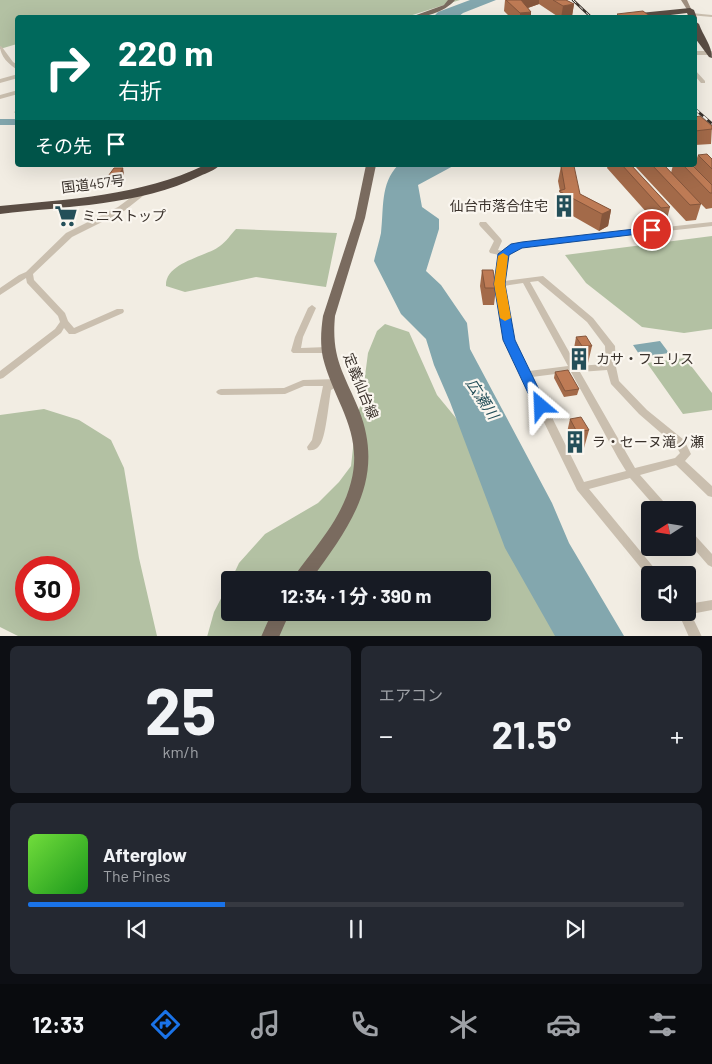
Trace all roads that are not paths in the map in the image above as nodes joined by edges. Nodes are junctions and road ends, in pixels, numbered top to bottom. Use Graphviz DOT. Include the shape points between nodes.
graph roads {
  1 [pos="452,0"];
  2 [pos="684,0"];
  3 [pos="691,14"];
  4 [pos="420,15"];
  5 [pos="673,15"];
  6 [pos="712,16"];
  7 [pos="697,27"];
  8 [pos="707,42"];
  9 [pos="0,48"];
  10 [pos="697,53"];
  11 [pos="711,54"];
  12 [pos="15,62"];
  13 [pos="8,64"];
  14 [pos="15,67"];
  15 [pos="697,74"];
  16 [pos="15,77"];
  17 [pos="0,81"];
  18 [pos="703,82"];
  19 [pos="15,93"];
  20 [pos="0,97"];
  21 [pos="210,167"];
  22 [pos="371,167"];
  23 [pos="144,192"];
  24 [pos="0,210"];
  25 [pos="482,224"];
  26 [pos="712,224"];
  27 [pos="504,254"];
  28 [pos="29,274"];
  29 [pos="525,280"];
  30 [pos="500,284"];
  31 [pos="0,292"];
  32 [pos="312,308"];
  33 [pos="120,311"];
  34 [pos="64,322"];
  35 [pos="327,350"];
  36 [pos="611,367"];
  37 [pos="572,369"];
  38 [pos="526,375"];
  39 [pos="0,376"];
  40 [pos="338,382"];
  41 [pos="221,392"];
  42 [pos="312,447"];
  43 [pos="678,461"];
  44 [pos="633,474"];
  45 [pos="581,487"];
  46 [pos="712,493"];
  47 [pos="657,501"];
  48 [pos="696,544"];
  49 [pos="712,562"];
  50 [pos="647,566"];
  51 [pos="308,571"];
  52 [pos="712,605"];
  53 [pos="696,608"];
  54 [pos="277,621"];
  55 [pos="688,621"];
  56 [pos="270,636"];
  57 [pos="696,636"];
  1 -- 4 [label="main road" via="446,6"];
  2 -- 3 [label="street"];
  3 -- 5 [label="highway"];
  3 -- 6 [label="street"];
  7 -- 8 [label="highway"];
  8 -- 11 [label="highway"];
  9 -- 13 [label="street"];
  10 -- 11 [label="street"];
  12 -- 13 [label="street"];
  13 -- 14 [label="street"];
  15 -- 18 [label="street"];
  16 -- 17 [label="street"];
  19 -- 20 [label="street"];
  21 -- 23 [label="highway, 国道457号" via="173,184"];
  22 -- 35 [label="main road, 定義仙台線" via="360,218 329,316"];
  23 -- 24 [label="highway, 国道457号"];
  23 -- 28 [label="street" via="121,209 69,236"];
  25 -- 27 [label="street" via="498,241 493,251"];
  26 -- 27 [label="street" via="515,246"];
  27 -- 30 [label="street"];
  28 -- 31 [label="street"];
  28 -- 34 [label="street" via="30,281 62,315"];
  29 -- 30 [label="street"];
  29 -- 36 [label="street" via="540,278 590,320 610,346"];
  29 -- 37 [label="street"];
  30 -- 38 [label="street" via="509,340"];
  32 -- 35 [label="street" via="296,351"];
  33 -- 34 [label="street" via="72,332"];
  34 -- 39 [label="street" via="58,331"];
  35 -- 40 [label="main road, 定義仙台線"];
  36 -- 37 [label="street"];
  36 -- 43 [label="street" via="614,382 680,443 686,454"];
  37 -- 38 [label="street"];
  37 -- 44 [label="street"];
  38 -- 45 [label="street"];
  40 -- 41 [label="street" via="303,383 285,391"];
  40 -- 42 [label="street" via="326,388 317,441"];
  40 -- 51 [label="main road, 定義仙台線" via="359,432 361,470 355,498 339,529"];
  43 -- 44 [label="street"];
  43 -- 46 [label="street"];
  44 -- 45 [label="street"];
  44 -- 47 [label="street"];
  45 -- 50 [label="street"];
  48 -- 49 [label="street"];
  52 -- 53 [label="street"];
  54 -- 56 [label="main road"];
  55 -- 57 [label="street"];
}
